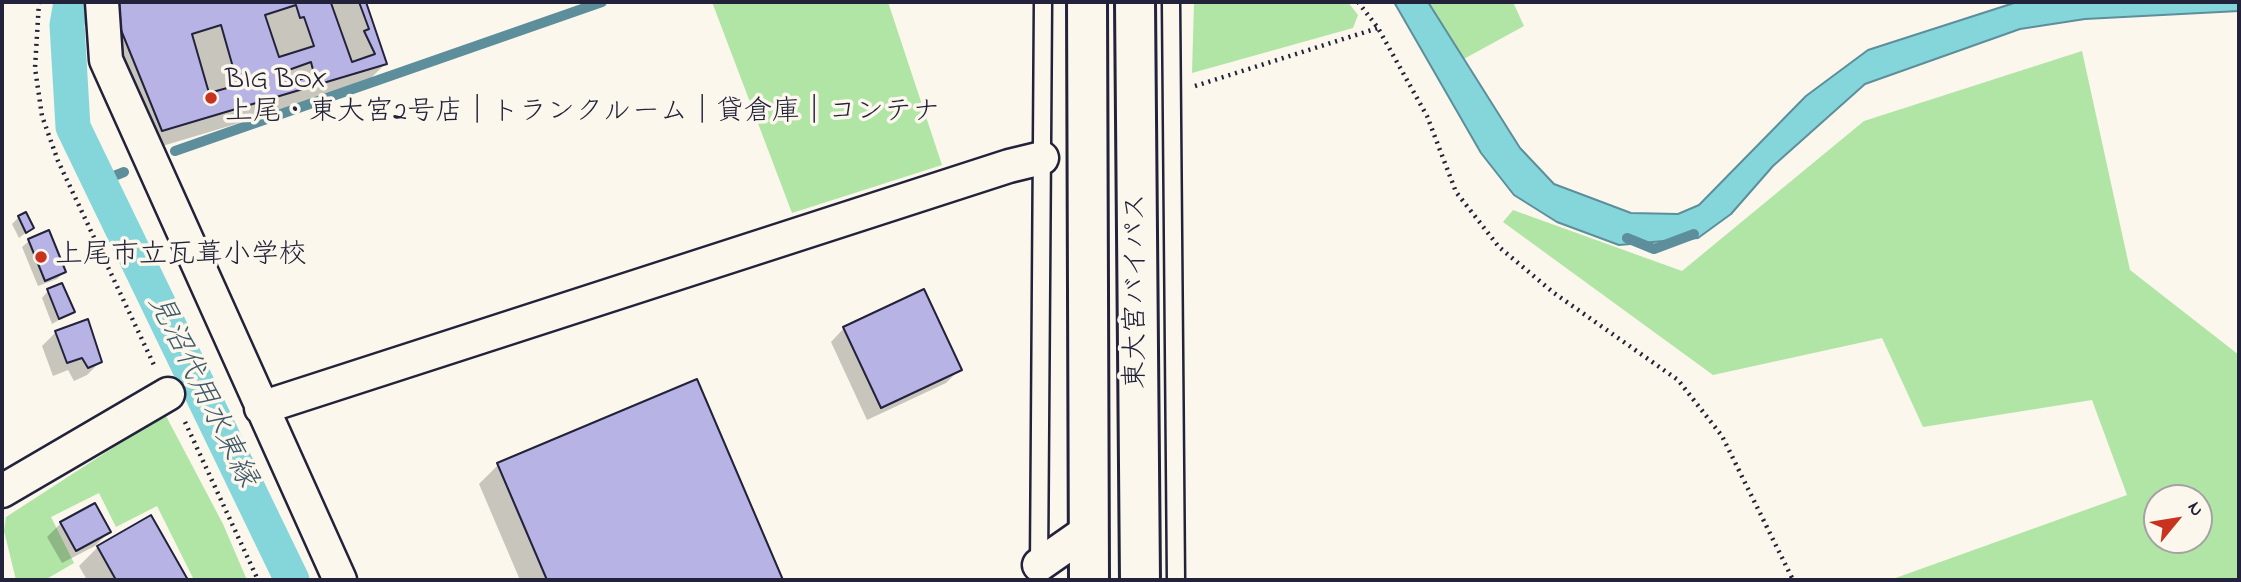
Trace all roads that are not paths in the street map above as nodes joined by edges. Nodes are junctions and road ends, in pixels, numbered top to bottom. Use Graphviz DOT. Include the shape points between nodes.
graph roads {
  1 [pos="102,2"];
  2 [pos="1043,2"];
  3 [pos="1087,2"];
  4 [pos="1135,2"];
  5 [pos="1171,2"];
  6 [pos="1042,158"];
  7 [pos="168,394"];
  8 [pos="261,408"];
  9 [pos="2,491"];
  10 [pos="1089,530"];
  11 [pos="1039,573"];
  12 [pos="340,580"];
  13 [pos="1089,580"];
  14 [pos="1140,580"];
  15 [pos="1176,580"];
  1 -- 8 [label="street" via="106,60"];
  2 -- 6 [label="lane"];
  3 -- 10 [label="highway, 東大宮バイパス"];
  4 -- 14 [label="highway, 東大宮バイパス"];
  5 -- 15 [label="lane"];
  6 -- 8 [label="street"];
  6 -- 11 [label="lane"];
  7 -- 9 [label="street"];
  8 -- 12 [label="street"];
  10 -- 11 [label="street"];
  10 -- 13 [label="highway, 東大宮バイパス"];
}
